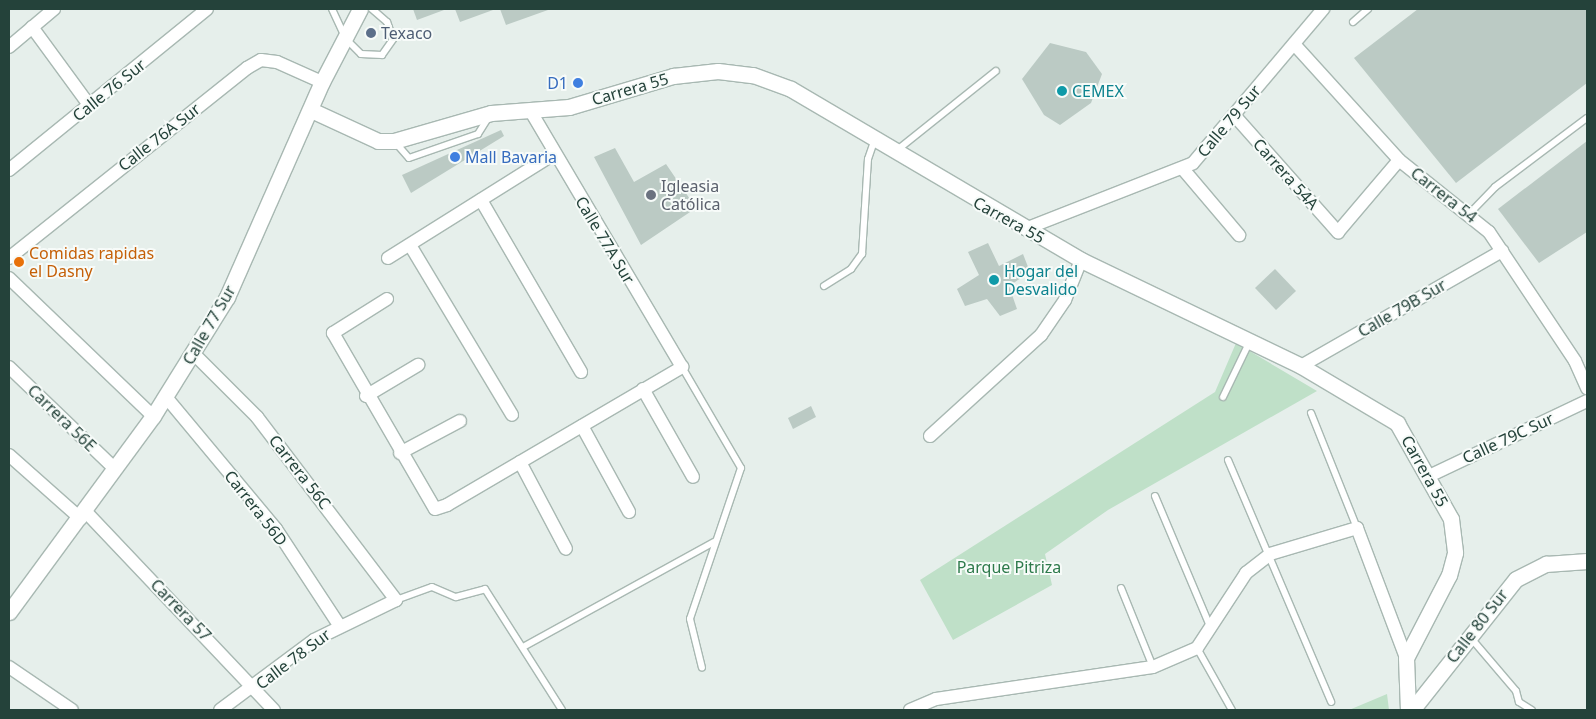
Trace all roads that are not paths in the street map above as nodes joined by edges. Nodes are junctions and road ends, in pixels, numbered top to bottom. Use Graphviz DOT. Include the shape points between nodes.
graph roads {
  1 [pos="54,9"];
  2 [pos="207,9"];
  3 [pos="332,9"];
  4 [pos="360,9"];
  5 [pos="372,9"];
  6 [pos="1323,9"];
  7 [pos="1368,9"];
  8 [pos="1352,22"];
  9 [pos="32,26"];
  10 [pos="346,39"];
  11 [pos="1294,44"];
  12 [pos="9,47"];
  13 [pos="996,71"];
  14 [pos="322,82"];
  15 [pos="89,105"];
  16 [pos="311,110"];
  17 [pos="531,112"];
  18 [pos="492,113"];
  19 [pos="1234,116"];
  20 [pos="1587,118"];
  21 [pos="876,139"];
  22 [pos="394,141"];
  23 [pos="895,152"];
  24 [pos="554,154"];
  25 [pos="1399,160"];
  26 [pos="1183,169"];
  27 [pos="9,170"];
  28 [pos="481,200"];
  29 [pos="1470,213"];
  30 [pos="1025,229"];
  31 [pos="1239,235"];
  32 [pos="410,245"];
  33 [pos="1502,251"];
  34 [pos="9,258"];
  35 [pos="388,258"];
  36 [pos="1081,260"];
  37 [pos="9,278"];
  38 [pos="824,286"];
  39 [pos="387,298"];
  40 [pos="1249,343"];
  41 [pos="193,353"];
  42 [pos="418,365"];
  43 [pos="1301,366"];
  44 [pos="9,367"];
  45 [pos="682,367"];
  46 [pos="581,372"];
  47 [pos="1587,388"];
  48 [pos="643,389"];
  49 [pos="366,396"];
  50 [pos="166,397"];
  51 [pos="1223,397"];
  52 [pos="1587,401"];
  53 [pos="1311,413"];
  54 [pos="512,415"];
  55 [pos="153,416"];
  56 [pos="460,421"];
  57 [pos="582,426"];
  58 [pos="930,436"];
  59 [pos="400,453"];
  60 [pos="9,455"];
  61 [pos="1228,460"];
  62 [pos="520,462"];
  63 [pos="115,469"];
  64 [pos="1429,476"];
  65 [pos="693,477"];
  66 [pos="1155,496"];
  67 [pos="629,512"];
  68 [pos="84,515"];
  69 [pos="1357,528"];
  70 [pos="714,542"];
  71 [pos="566,549"];
  72 [pos="1270,554"];
  73 [pos="1587,561"];
  74 [pos="1121,588"];
  75 [pos="396,600"];
  76 [pos="9,612"];
  77 [pos="339,624"];
  78 [pos="1210,626"];
  79 [pos="1469,636"];
  80 [pos="525,646"];
  81 [pos="1197,648"];
  82 [pos="1406,658"];
  83 [pos="9,667"];
  84 [pos="1153,667"];
  85 [pos="702,668"];
  86 [pos="255,688"];
  87 [pos="1331,702"];
  88 [pos="72,710"];
  89 [pos="220,710"];
  90 [pos="274,710"];
  91 [pos="562,710"];
  92 [pos="910,710"];
  93 [pos="1232,710"];
  94 [pos="1408,710"];
  95 [pos="1412,710"];
  96 [pos="1532,710"];
  1 -- 9 [label="street"];
  2 -- 15 [label="street, Calle 76 Sur"];
  3 -- 10 [label="lane"];
  4 -- 10 [label="street, Calle 77 Sur"];
  5 -- 10 [label="lane" via="391,32 389,50 382,55 361,54"];
  6 -- 11 [label="street, Calle 79 Sur"];
  7 -- 8 [label="lane"];
  9 -- 12 [label="street"];
  9 -- 15 [label="street"];
  10 -- 14 [label="street, Calle 77 Sur"];
  11 -- 19 [label="street, Calle 79 Sur"];
  11 -- 25 [label="street, Carrera 54"];
  13 -- 23 [label="lane"];
  14 -- 16 [label="street, Calle 77 Sur"];
  14 -- 34 [label="street, Calle 76A Sur" via="277,62 261,60"];
  15 -- 27 [label="street, Calle 76 Sur"];
  16 -- 22 [label="street, Carrera 55" via="378,141"];
  16 -- 41 [label="street, Calle 77 Sur" via="227,297"];
  17 -- 18 [label="street, Carrera 55"];
  17 -- 21 [label="street, Carrera 55" via="569,107 673,76 718,71 753,75 791,89"];
  17 -- 24 [label="street, Calle 77A Sur"];
  18 -- 22 [label="street, Carrera 55"];
  18 -- 22 [label="lane" via="478,134 409,158"];
  19 -- 25 [label="street, Carrera 54A" via="1338,232"];
  19 -- 26 [label="street, Calle 79 Sur"];
  20 -- 29 [label="lane" via="1495,187"];
  21 -- 23 [label="street, Carrera 55"];
  21 -- 38 [label="lane" via="868,160 862,254 851,268"];
  23 -- 30 [label="street, Carrera 55"];
  24 -- 28 [label="street"];
  24 -- 45 [label="street, Calle 77A Sur"];
  25 -- 29 [label="street, Carrera 54"];
  26 -- 30 [label="street, Calle 79 Sur"];
  26 -- 31 [label="street"];
  28 -- 32 [label="street"];
  28 -- 46 [label="street"];
  29 -- 33 [label="street, Carrera 54"];
  30 -- 36 [label="street, Carrera 55"];
  32 -- 35 [label="street"];
  32 -- 54 [label="street"];
  33 -- 43 [label="street, Calle 79B Sur"];
  33 -- 47 [label="street, Carrera 54" via="1575,361"];
  36 -- 40 [label="street, Carrera 55"];
  36 -- 58 [label="street" via="1065,300 1041,335"];
  37 -- 55 [label="street"];
  39 -- 49 [label="street" via="333,334"];
  40 -- 43 [label="street, Carrera 55"];
  40 -- 51 [label="lane"];
  41 -- 50 [label="street, Calle 77 Sur"];
  41 -- 75 [label="street, Carrera 56C" via="257,417"];
  42 -- 49 [label="street"];
  43 -- 64 [label="street, Carrera 55" via="1386,413 1408,436"];
  44 -- 63 [label="street, Carrera 56E"];
  45 -- 48 [label="street"];
  45 -- 70 [label="lane" via="740,460 738,477"];
  48 -- 57 [label="street"];
  48 -- 65 [label="street"];
  49 -- 59 [label="street"];
  50 -- 55 [label="street, Calle 77 Sur"];
  50 -- 77 [label="street, Carrera 56D" via="276,529"];
  52 -- 64 [label="street, Calle 79C Sur"];
  53 -- 69 [label="lane"];
  55 -- 63 [label="street, Calle 77 Sur"];
  56 -- 59 [label="street"];
  57 -- 62 [label="street"];
  57 -- 67 [label="street"];
  59 -- 62 [label="street" via="435,508"];
  60 -- 68 [label="street, Carrera 57"];
  61 -- 72 [label="lane"];
  62 -- 71 [label="street"];
  63 -- 68 [label="street, Calle 77 Sur"];
  64 -- 82 [label="street, Carrera 55" via="1451,519 1455,553 1442,592"];
  66 -- 78 [label="lane"];
  68 -- 76 [label="street, Calle 77 Sur"];
  68 -- 86 [label="street, Carrera 57"];
  69 -- 72 [label="street"];
  69 -- 82 [label="street"];
  70 -- 80 [label="lane"];
  70 -- 85 [label="lane" via="690,620"];
  72 -- 78 [label="street" via="1246,573"];
  72 -- 87 [label="lane"];
  73 -- 79 [label="street, Calle 80 Sur" via="1533,568 1504,591"];
  74 -- 84 [label="lane"];
  75 -- 77 [label="street, Calle 78 Sur"];
  75 -- 80 [label="lane" via="432,587 456,596 485,589"];
  77 -- 86 [label="street, Calle 78 Sur"];
  78 -- 81 [label="street"];
  79 -- 95 [label="street, Calle 80 Sur"];
  79 -- 96 [label="lane" via="1516,692 1519,702"];
  80 -- 91 [label="lane"];
  81 -- 84 [label="street"];
  81 -- 93 [label="lane"];
  82 -- 94 [label="street"];
  83 -- 88 [label="street"];
  84 -- 92 [label="street" via="936,700"];
  86 -- 89 [label="street, Calle 78 Sur"];
  86 -- 90 [label="street, Carrera 57"];
}
